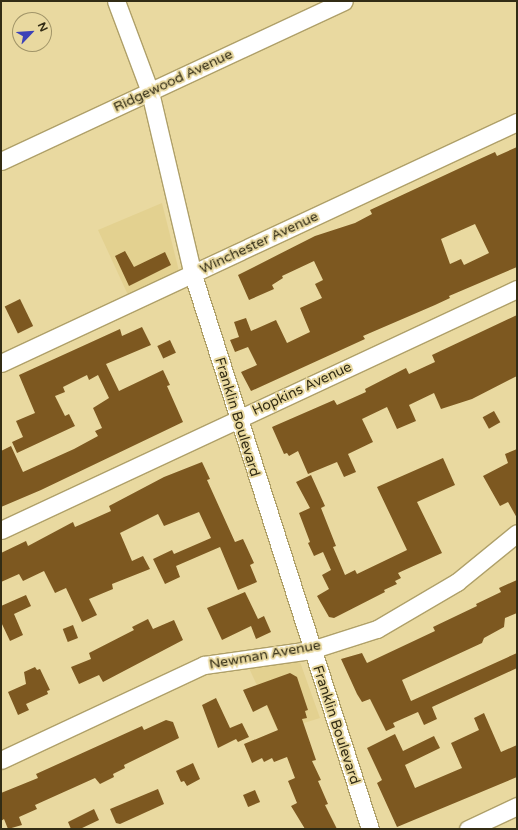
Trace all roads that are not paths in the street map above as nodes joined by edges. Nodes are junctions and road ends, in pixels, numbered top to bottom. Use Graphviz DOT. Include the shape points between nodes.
graph roads {
  1 [pos="116,1"];
  2 [pos="344,1"];
  3 [pos="150,92"];
  4 [pos="517,122"];
  5 [pos="1,160"];
  6 [pos="192,275"];
  7 [pos="517,289"];
  8 [pos="1,363"];
  9 [pos="237,420"];
  10 [pos="1,530"];
  11 [pos="517,533"];
  12 [pos="311,650"];
  13 [pos="1,760"];
  14 [pos="517,806"];
  15 [pos="370,829"];
  16 [pos="468,829"];
  1 -- 3 [label="street, Franklin Boulevard"];
  2 -- 3 [label="street, Ridgewood Avenue"];
  3 -- 5 [label="street, Ridgewood Avenue"];
  3 -- 6 [label="street, Franklin Boulevard"];
  4 -- 6 [label="street, Winchester Avenue"];
  6 -- 8 [label="street, Winchester Avenue"];
  6 -- 9 [label="street, Franklin Boulevard"];
  7 -- 9 [label="street, Hopkins Avenue"];
  9 -- 10 [label="street, Hopkins Avenue"];
  9 -- 12 [label="street, Franklin Boulevard"];
  11 -- 12 [label="street, Newman Avenue" via="457,582 377,629"];
  12 -- 13 [label="street, Newman Avenue" via="204,665"];
  12 -- 15 [label="street, Franklin Boulevard"];
  14 -- 16 [label="street"];
}
